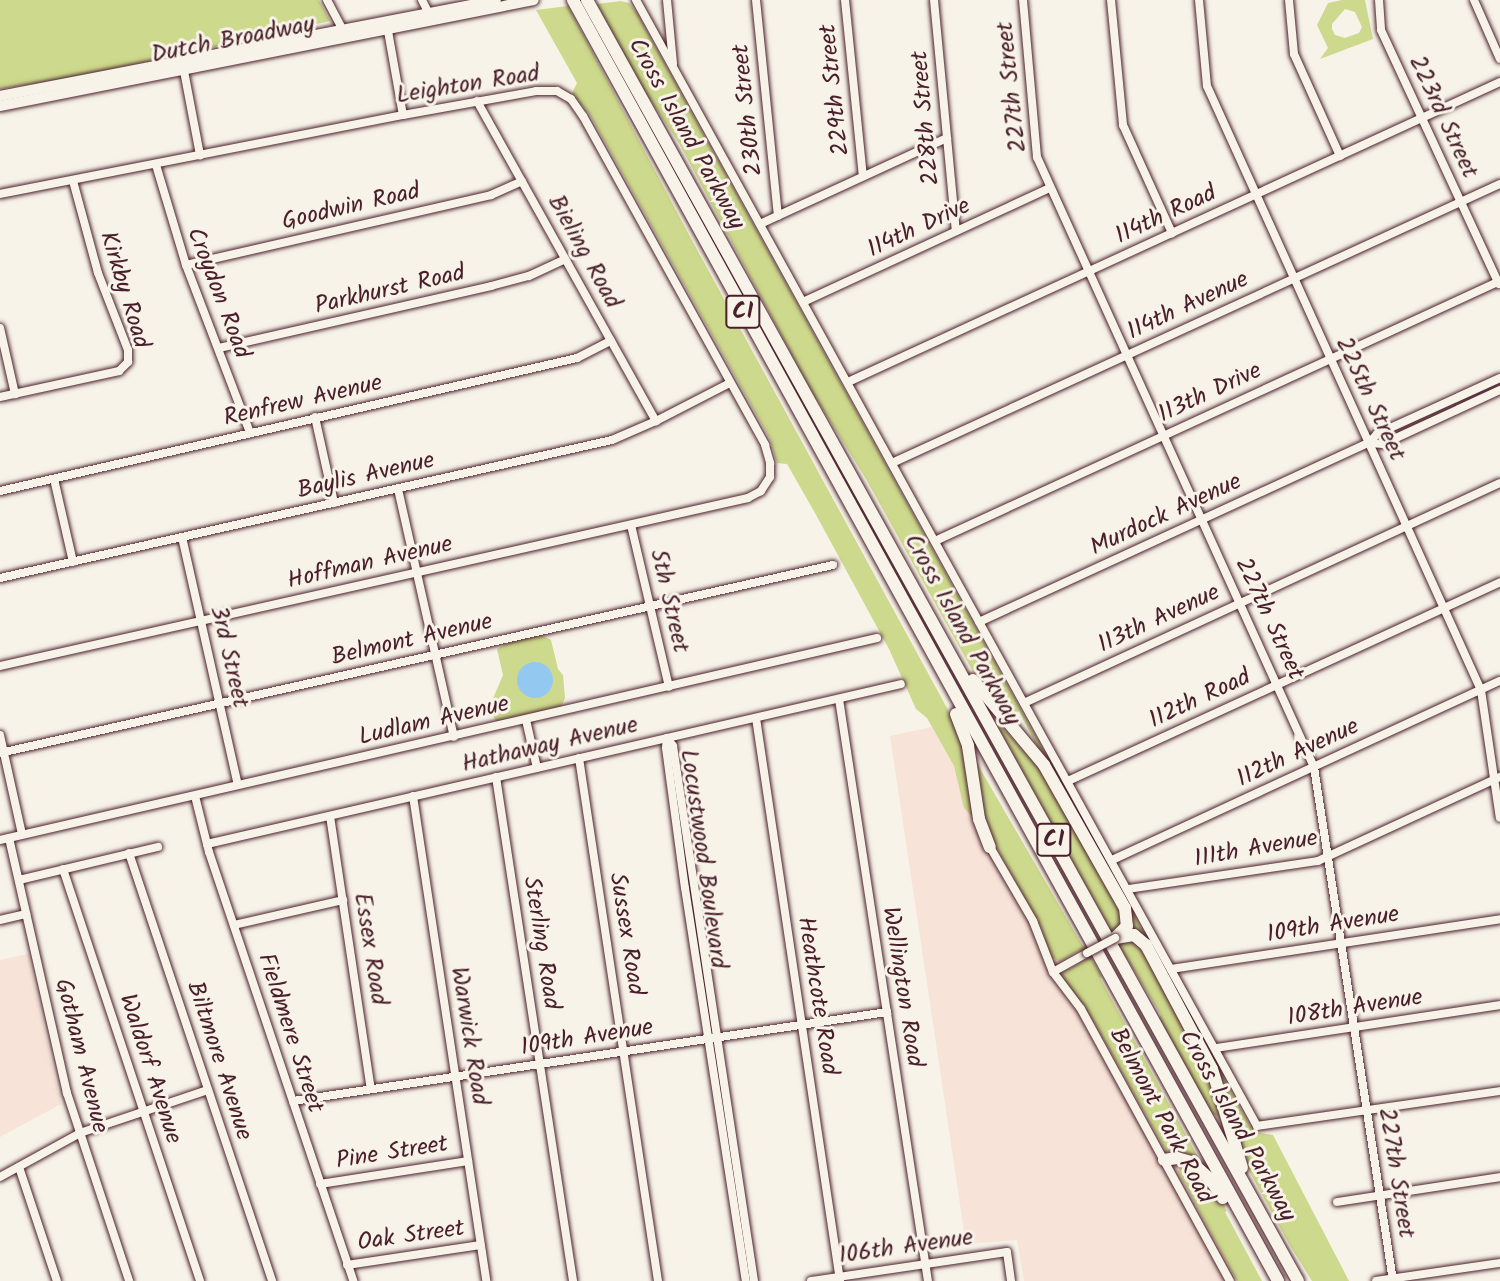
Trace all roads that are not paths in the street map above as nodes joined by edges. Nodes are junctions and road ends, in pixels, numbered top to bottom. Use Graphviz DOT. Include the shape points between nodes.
graph roads {
  1 [pos="327,0"];
  2 [pos="422,0"];
  3 [pos="496,0"];
  4 [pos="534,0"];
  5 [pos="573,0"];
  6 [pos="587,0"];
  7 [pos="636,0"];
  8 [pos="667,0"];
  9 [pos="756,0"];
  10 [pos="845,0"];
  11 [pos="934,0"];
  12 [pos="1023,0"];
  13 [pos="1111,0"];
  14 [pos="1199,0"];
  15 [pos="1289,0"];
  16 [pos="1379,0"];
  17 [pos="1474,0"];
  18 [pos="518,1"];
  19 [pos="430,17"];
  20 [pos="590,18"];
  21 [pos="386,20"];
  22 [pos="342,28"];
  23 [pos="388,31"];
  24 [pos="347,39"];
  25 [pos="1500,59"];
  26 [pos="183,65"];
  27 [pos="673,67"];
  28 [pos="1500,82"];
  29 [pos="60,90"];
  30 [pos="0,96"];
  31 [pos="477,101"];
  32 [pos="0,106"];
  33 [pos="403,115"];
  34 [pos="1422,118"];
  35 [pos="947,138"];
  36 [pos="200,155"];
  37 [pos="1340,156"];
  38 [pos="156,165"];
  39 [pos="863,176"];
  40 [pos="73,181"];
  41 [pos="522,181"];
  42 [pos="1500,184"];
  43 [pos="1050,188"];
  44 [pos="0,194"];
  45 [pos="1255,195"];
  46 [pos="1461,202"];
  47 [pos="778,216"];
  48 [pos="760,224"];
  49 [pos="956,232"];
  50 [pos="1172,233"];
  51 [pos="565,259"];
  52 [pos="186,265"];
  53 [pos="1088,272"];
  54 [pos="1294,278"];
  55 [pos="1499,283"];
  56 [pos="803,302"];
  57 [pos="0,327"];
  58 [pos="611,341"];
  59 [pos="219,348"];
  60 [pos="1127,355"];
  61 [pos="1331,359"];
  62 [pos="1500,377"];
  63 [pos="848,382"];
  64 [pos="730,383"];
  65 [pos="1500,390"];
  66 [pos="15,394"];
  67 [pos="0,397"];
  68 [pos="1451,400"];
  69 [pos="1456,411"];
  70 [pos="315,417"];
  71 [pos="656,421"];
  72 [pos="250,433"];
  73 [pos="1164,435"];
  74 [pos="1369,443"];
  75 [pos="892,463"];
  76 [pos="54,479"];
  77 [pos="1500,483"];
  78 [pos="398,489"];
  79 [pos="0,491"];
  80 [pos="748,498"];
  81 [pos="334,503"];
  82 [pos="1202,519"];
  83 [pos="631,525"];
  84 [pos="1407,526"];
  85 [pos="182,537"];
  86 [pos="935,541"];
  87 [pos="73,562"];
  88 [pos="833,565"];
  89 [pos="416,572"];
  90 [pos="0,578"];
  91 [pos="1500,582"];
  92 [pos="1241,603"];
  93 [pos="651,606"];
  94 [pos="1445,608"];
  95 [pos="201,620"];
  96 [pos="979,622"];
  97 [pos="877,638"];
  98 [pos="948,649"];
  99 [pos="930,653"];
  100 [pos="435,654"];
  101 [pos="0,666"];
  102 [pos="1500,681"];
  103 [pos="901,684"];
  104 [pos="1278,684"];
  105 [pos="669,687"];
  106 [pos="1480,690"];
  107 [pos="839,699"];
  108 [pos="219,703"];
  109 [pos="1024,703"];
  110 [pos="756,718"];
  111 [pos="526,720"];
  112 [pos="0,735"];
  113 [pos="454,737"];
  114 [pos="667,738"];
  115 [pos="2,753"];
  116 [pos="579,758"];
  117 [pos="1314,767"];
  118 [pos="537,768"];
  119 [pos="496,777"];
  120 [pos="1497,778"];
  121 [pos="1068,781"];
  122 [pos="238,785"];
  123 [pos="195,796"];
  124 [pos="413,796"];
  125 [pos="330,816"];
  126 [pos="1500,818"];
  127 [pos="22,834"];
  128 [pos="4,839"];
  129 [pos="208,844"];
  130 [pos="158,846"];
  131 [pos="990,847"];
  132 [pos="130,853"];
  133 [pos="1329,856"];
  134 [pos="1112,860"];
  135 [pos="63,869"];
  136 [pos="19,880"];
  137 [pos="1128,889"];
  138 [pos="343,900"];
  139 [pos="26,914"];
  140 [pos="1500,919"];
  141 [pos="0,920"];
  142 [pos="234,925"];
  143 [pos="1115,938"];
  144 [pos="1342,943"];
  145 [pos="1171,969"];
  146 [pos="1053,972"];
  147 [pos="1500,1005"];
  148 [pos="887,1012"];
  149 [pos="803,1025"];
  150 [pos="1354,1027"];
  151 [pos="713,1038"];
  152 [pos="1216,1048"];
  153 [pos="624,1052"];
  154 [pos="540,1065"];
  155 [pos="456,1077"];
  156 [pos="372,1089"];
  157 [pos="208,1090"];
  158 [pos="1500,1091"];
  159 [pos="293,1101"];
  160 [pos="144,1111"];
  161 [pos="1367,1111"];
  162 [pos="80,1133"];
  163 [pos="1164,1160"];
  164 [pos="468,1161"];
  165 [pos="732,1164"];
  166 [pos="19,1167"];
  167 [pos="0,1177"];
  168 [pos="1500,1177"];
  169 [pos="320,1184"];
  170 [pos="1380,1195"];
  171 [pos="1252,1198"];
  172 [pos="1337,1202"];
  173 [pos="1251,1234"];
  174 [pos="1276,1240"];
  175 [pos="481,1245"];
  176 [pos="1500,1263"];
  177 [pos="926,1264"];
  178 [pos="347,1265"];
  179 [pos="840,1279"];
  180 [pos="1393,1280"];
  181 [pos="57,1281"];
  182 [pos="129,1281"];
  183 [pos="200,1281"];
  184 [pos="272,1281"];
  185 [pos="353,1281"];
  186 [pos="486,1281"];
  187 [pos="573,1281"];
  188 [pos="658,1281"];
  189 [pos="746,1281"];
  190 [pos="754,1281"];
  191 [pos="811,1281"];
  192 [pos="928,1281"];
  193 [pos="1011,1281"];
  194 [pos="1230,1281"];
  195 [pos="1270,1281"];
  196 [pos="1278,1281"];
  197 [pos="1298,1281"];
  198 [pos="1308,1281"];
  199 [pos="1376,1281"];
  1 -- 22 [label="street"];
  2 -- 19 [label="street"];
  3 -- 19 [label="main road, Dutch Broadway"];
  4 -- 18 [label="main road, Dutch Broadway"];
  5 -- 20 [label="highway, Cross Island Parkway / CI"];
  6 -- 20 [label="highway, Cross Island Parkway / CI"];
  7 -- 27 [label="street, Cross Island Parkway"];
  8 -- 27 [label="street"];
  9 -- 47 [label="street, 230th Street"];
  10 -- 39 [label="street, 229th Street"];
  11 -- 35 [label="street, 228th Street"];
  12 -- 43 [label="street, 227th Street" via="1037,157"];
  13 -- 50 [label="street" via="1123,125"];
  14 -- 45 [label="street, 225th Street" via="1207,86"];
  15 -- 37 [label="street" via="1294,54"];
  16 -- 34 [label="street, 223rd Street" via="1381,30"];
  17 -- 25 [label="street"];
  18 -- 19 [label="main road, Dutch Broadway" via="508,7"];
  19 -- 21 [label="main road, Dutch Broadway"];
  19 -- 23 [label="main road, Dutch Broadway"];
  20 -- 98 [label="highway, Cross Island Parkway / CI"];
  20 -- 99 [label="highway, Cross Island Parkway / CI"];
  21 -- 22 [label="main road, Dutch Broadway"];
  21 -- 23 [label="main road"];
  22 -- 24 [label="main road"];
  22 -- 26 [label="main road, Dutch Broadway"];
  23 -- 24 [label="main road, Dutch Broadway"];
  23 -- 33 [label="street"];
  24 -- 26 [label="main road, Dutch Broadway"];
  26 -- 29 [label="main road, Dutch Broadway"];
  26 -- 36 [label="street"];
  27 -- 48 [label="street, Cross Island Parkway"];
  28 -- 34 [label="street, 114th Road"];
  29 -- 30 [label="main road, Dutch Broadway"];
  29 -- 32 [label="main road, Dutch Broadway"];
  31 -- 33 [label="street, Leighton Road"];
  31 -- 41 [label="street, Bieling Road"];
  31 -- 64 [label="street, Leighton Road" via="546,90 571,99"];
  33 -- 36 [label="street, Leighton Road"];
  34 -- 37 [label="street, 114th Road"];
  34 -- 46 [label="street, 223rd Street"];
  35 -- 39 [label="street"];
  35 -- 49 [label="street, 228th Street"];
  36 -- 38 [label="street, Leighton Road"];
  37 -- 45 [label="street, 114th Road"];
  38 -- 40 [label="street, Leighton Road"];
  38 -- 52 [label="street, Croydon Road"];
  39 -- 47 [label="street"];
  40 -- 44 [label="street, Leighton Road"];
  40 -- 66 [label="street, Kirkby Road" via="128,362 119,371"];
  41 -- 51 [label="street, Bieling Road"];
  41 -- 52 [label="street, Goodwin Road" via="491,195"];
  42 -- 46 [label="street, 114th Avenue"];
  43 -- 49 [label="street, 114th Drive"];
  43 -- 53 [label="street, 227th Street"];
  45 -- 50 [label="street, 114th Road"];
  45 -- 54 [label="street, 225th Street"];
  46 -- 54 [label="street, 114th Avenue"];
  46 -- 55 [label="street, 223rd Street"];
  47 -- 48 [label="street"];
  48 -- 56 [label="street, Cross Island Parkway"];
  49 -- 56 [label="street, 114th Drive"];
  50 -- 53 [label="street, 114th Road"];
  51 -- 58 [label="street, Bieling Road"];
  51 -- 59 [label="street, Parkhurst Road" via="529,276 491,286"];
  52 -- 59 [label="street, Croydon Road"];
  53 -- 60 [label="street, 227th Street"];
  53 -- 63 [label="street, 114th Road"];
  54 -- 60 [label="street, 114th Avenue"];
  54 -- 61 [label="street, 225th Street"];
  55 -- 61 [label="street, 113th Drive"];
  56 -- 63 [label="street, Cross Island Parkway"];
  57 -- 66 [label="street"];
  58 -- 70 [label="street, Renfrew Avenue" via="577,358"];
  58 -- 71 [label="street, Bieling Road"];
  59 -- 72 [label="street, Croydon Road"];
  60 -- 73 [label="street, 227th Street"];
  60 -- 75 [label="street, 114th Avenue"];
  61 -- 73 [label="street, 113th Drive"];
  61 -- 74 [label="street, 225th Street"];
  62 -- 68 [label="street, Murdock Avenue"];
  63 -- 75 [label="street, Cross Island Parkway"];
  64 -- 71 [label="street, Baylis Avenue"];
  64 -- 80 [label="street, Leighton Road" via="765,445 770,463 761,491"];
  65 -- 69 [label="street, Murdock Avenue"];
  66 -- 67 [label="street, Kirkby Road"];
  68 -- 69 [label="street"];
  68 -- 74 [label="street, Murdock Avenue" via="1377,434"];
  69 -- 74 [label="street, Murdock Avenue" via="1383,444"];
  70 -- 72 [label="street, Renfrew Avenue"];
  70 -- 81 [label="street"];
  71 -- 78 [label="street, Baylis Avenue" via="612,440"];
  72 -- 76 [label="street, Renfrew Avenue"];
  73 -- 82 [label="street, 227th Street"];
  73 -- 86 [label="street, 113th Drive"];
  74 -- 82 [label="street, Murdock Avenue"];
  74 -- 84 [label="street, 225th Street"];
  75 -- 86 [label="street, Cross Island Parkway"];
  76 -- 79 [label="street, Renfrew Avenue"];
  76 -- 87 [label="street"];
  77 -- 84 [label="street, 113th Avenue"];
  78 -- 81 [label="street, Baylis Avenue"];
  78 -- 89 [label="street"];
  80 -- 83 [label="street, Hoffman Avenue"];
  81 -- 85 [label="street, Baylis Avenue"];
  82 -- 92 [label="street, 227th Street"];
  82 -- 96 [label="street, Murdock Avenue"];
  83 -- 89 [label="street, Hoffman Avenue"];
  83 -- 93 [label="street, 5th Street"];
  84 -- 92 [label="street, 113th Avenue"];
  84 -- 94 [label="street, 225th Street"];
  85 -- 87 [label="street, Baylis Avenue"];
  85 -- 95 [label="street, 3rd Street"];
  86 -- 96 [label="street, Cross Island Parkway"];
  87 -- 90 [label="street, Baylis Avenue"];
  88 -- 93 [label="street, Belmont Avenue"];
  89 -- 95 [label="street, Hoffman Avenue"];
  89 -- 100 [label="street"];
  91 -- 94 [label="street, 112th Road"];
  92 -- 104 [label="street, 227th Street"];
  92 -- 109 [label="street, 113th Avenue"];
  93 -- 100 [label="street, Belmont Avenue"];
  93 -- 105 [label="street, 5th Street"];
  94 -- 104 [label="street, 112th Road"];
  94 -- 106 [label="street, 225th Street"];
  95 -- 101 [label="street, Hoffman Avenue"];
  95 -- 108 [label="street, 3rd Street"];
  96 -- 109 [label="street, Cross Island Parkway"];
  97 -- 105 [label="street, Ludlam Avenue"];
  98 -- 143 [label="highway" via="1055,782 1127,911 1127,926"];
  98 -- 171 [label="highway, Cross Island Parkway / CI"];
  99 -- 131 [label="highway" via="965,737 979,819"];
  99 -- 173 [label="highway, Cross Island Parkway / CI"];
  100 -- 108 [label="street, Belmont Avenue"];
  100 -- 113 [label="street"];
  102 -- 106 [label="street, 112th Avenue"];
  103 -- 107 [label="street, Hathaway Avenue"];
  104 -- 117 [label="street, 227th Street"];
  104 -- 121 [label="street, 112th Road"];
  105 -- 111 [label="street, Ludlam Avenue"];
  106 -- 117 [label="street, 112th Avenue"];
  106 -- 120 [label="street, 225th Street"];
  107 -- 110 [label="street, Hathaway Avenue"];
  107 -- 148 [label="street, Wellington Road"];
  108 -- 115 [label="street, Belmont Avenue"];
  108 -- 122 [label="street, 3rd Street"];
  109 -- 121 [label="street, Cross Island Parkway"];
  110 -- 114 [label="street, Hathaway Avenue"];
  110 -- 149 [label="street, Heathcote Road"];
  111 -- 113 [label="street, Ludlam Avenue"];
  111 -- 118 [label="street"];
  112 -- 115 [label="street"];
  113 -- 122 [label="street, Ludlam Avenue"];
  114 -- 116 [label="street, Hathaway Avenue"];
  114 -- 151 [label="street, Locustwood Boulevard" via="673,746"];
  115 -- 127 [label="street"];
  116 -- 118 [label="street, Hathaway Avenue"];
  116 -- 153 [label="street, Sussex Road"];
  117 -- 133 [label="street, 227th Street"];
  117 -- 134 [label="street, 112th Avenue"];
  118 -- 119 [label="street, Hathaway Avenue"];
  119 -- 124 [label="street, Hathaway Avenue"];
  119 -- 154 [label="street, Sterling Road"];
  120 -- 126 [label="street, 225th Street"];
  120 -- 133 [label="street, 111th Avenue"];
  121 -- 134 [label="street, Cross Island Parkway"];
  122 -- 123 [label="street, Ludlam Avenue"];
  123 -- 127 [label="street, Ludlam Avenue"];
  123 -- 129 [label="street, Fieldmere Street"];
  124 -- 125 [label="street, Hathaway Avenue"];
  124 -- 155 [label="street, Warwick Road"];
  125 -- 129 [label="street, Hathaway Avenue"];
  125 -- 138 [label="street, Essex Road"];
  127 -- 128 [label="street, Ludlam Avenue"];
  128 -- 136 [label="street, Gotham Avenue"];
  129 -- 142 [label="street, Fieldmere Street"];
  130 -- 132 [label="street"];
  131 -- 146 [label="street, Belmont Park Road" via="1033,921"];
  132 -- 135 [label="street"];
  132 -- 157 [label="street, Biltmore Avenue"];
  133 -- 137 [label="street, 111th Avenue"];
  133 -- 144 [label="street, 227th Street"];
  134 -- 137 [label="street, Cross Island Parkway"];
  135 -- 136 [label="street"];
  135 -- 160 [label="street, Waldorf Avenue"];
  136 -- 139 [label="street, Gotham Avenue"];
  137 -- 145 [label="street, Cross Island Parkway"];
  138 -- 142 [label="street"];
  138 -- 156 [label="street, Essex Road"];
  139 -- 141 [label="street"];
  139 -- 162 [label="street, Gotham Avenue" via="66,1093"];
  140 -- 144 [label="street, 109th Avenue"];
  142 -- 159 [label="street, Fieldmere Street"];
  143 -- 146 [label="street, bridge"];
  143 -- 171 [label="highway" via="1129,934 1144,942 1207,1058"];
  144 -- 145 [label="street, 109th Avenue"];
  144 -- 150 [label="street, 227th Street"];
  145 -- 152 [label="street, Cross Island Parkway"];
  146 -- 163 [label="street, Belmont Park Road" via="1081,1009"];
  147 -- 150 [label="street, 108th Avenue"];
  148 -- 149 [label="street, 109th Avenue"];
  148 -- 177 [label="street, Wellington Road"];
  149 -- 151 [label="street, 109th Avenue"];
  149 -- 179 [label="street, Heathcote Road"];
  150 -- 152 [label="street, 108th Avenue"];
  150 -- 161 [label="street, 227th Street"];
  151 -- 153 [label="street, 109th Avenue"];
  151 -- 165 [label="street, Locustwood Boulevard"];
  152 -- 161 [label="street, Cross Island Parkway" via="1257,1126"];
  153 -- 154 [label="street, 109th Avenue"];
  153 -- 188 [label="street, Sussex Road"];
  154 -- 155 [label="street, 109th Avenue"];
  154 -- 187 [label="street, Sterling Road"];
  155 -- 156 [label="street, 109th Avenue"];
  155 -- 164 [label="street, Warwick Road"];
  156 -- 159 [label="street, 109th Avenue"];
  157 -- 160 [label="street"];
  157 -- 184 [label="street, Biltmore Avenue"];
  158 -- 161 [label="street"];
  159 -- 169 [label="street, Fieldmere Street"];
  160 -- 162 [label="street"];
  160 -- 183 [label="street, Waldorf Avenue"];
  161 -- 170 [label="street, 227th Street"];
  162 -- 166 [label="street"];
  162 -- 182 [label="street, Gotham Avenue"];
  163 -- 173 [label="highway" via="1181,1158 1200,1169"];
  163 -- 194 [label="street, Belmont Park Road"];
  164 -- 169 [label="street, Pine Street"];
  164 -- 175 [label="street, Warwick Road"];
  165 -- 189 [label="street, Locustwood Boulevard"];
  165 -- 190 [label="street, Locustwood Boulevard"];
  166 -- 167 [label="street"];
  166 -- 181 [label="street"];
  168 -- 170 [label="street"];
  169 -- 178 [label="street, Fieldmere Street"];
  170 -- 172 [label="street"];
  170 -- 180 [label="street, 227th Street"];
  171 -- 174 [label="highway, Cross Island Parkway / CI"];
  173 -- 195 [label="highway"];
  173 -- 196 [label="highway, Cross Island Parkway / CI"];
  174 -- 197 [label="highway, Cross Island Parkway / CI"];
  174 -- 198 [label="highway"];
  175 -- 178 [label="street, Oak Street"];
  175 -- 186 [label="street, Warwick Road"];
  176 -- 180 [label="street"];
  177 -- 179 [label="street, 106th Avenue"];
  177 -- 192 [label="street, Wellington Road"];
  177 -- 193 [label="street, 106th Avenue" via="1007,1252"];
  178 -- 185 [label="street, Fieldmere Street"];
  179 -- 191 [label="street, 106th Avenue"];
  180 -- 199 [label="street"];
}
